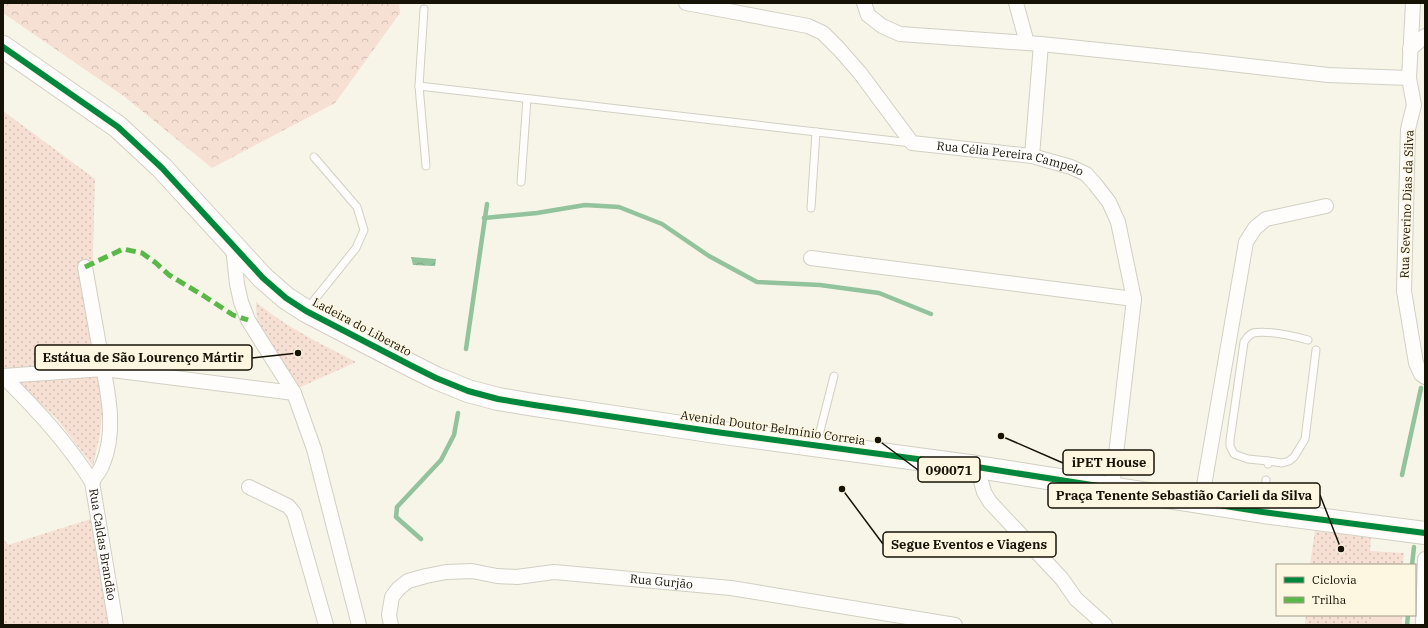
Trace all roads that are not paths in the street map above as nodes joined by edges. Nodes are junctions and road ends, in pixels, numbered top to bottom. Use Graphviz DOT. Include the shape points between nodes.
graph roads {
  1 [pos="686,3"];
  2 [pos="864,3"];
  3 [pos="1016,3"];
  4 [pos="1413,3"];
  5 [pos="424,9"];
  6 [pos="1425,36"];
  7 [pos="1034,44"];
  8 [pos="3,47"];
  9 [pos="1410,49"];
  10 [pos="1409,78"];
  11 [pos="419,86"];
  12 [pos="527,98"];
  13 [pos="816,132"];
  14 [pos="912,143"];
  15 [pos="1032,156"];
  16 [pos="314,157"];
  17 [pos="426,166"];
  18 [pos="522,182"];
  19 [pos="1326,206"];
  20 [pos="811,208"];
  21 [pos="233,247"];
  22 [pos="811,258"];
  23 [pos="85,267"];
  24 [pos="1134,299"];
  25 [pos="306,311"];
  26 [pos="1308,340"];
  27 [pos="1316,350"];
  28 [pos="104,369"];
  29 [pos="3,376"];
  30 [pos="834,376"];
  31 [pos="1425,377"];
  32 [pos="294,393"];
  33 [pos="498,399"];
  34 [pos="817,445"];
  35 [pos="977,467"];
  36 [pos="1266,480"];
  37 [pos="92,482"];
  38 [pos="249,487"];
  39 [pos="1112,489"];
  40 [pos="1201,503"];
  41 [pos="1263,512"];
  42 [pos="1425,533"];
  43 [pos="1425,559"];
  44 [pos="390,620"];
  45 [pos="914,621"];
  46 [pos="116,625"];
  47 [pos="326,625"];
  48 [pos="359,625"];
  49 [pos="955,625"];
  50 [pos="1105,625"];
  51 [pos="1423,625"];
  1 -- 14 [label="street" via="808,26 823,33 860,73"];
  2 -- 7 [label="street" via="868,15 882,26 900,34"];
  3 -- 7 [label="street"];
  4 -- 9 [label="street, Rua Severino Dias da Silva"];
  5 -- 11 [label="lane"];
  6 -- 9 [label="street"];
  7 -- 10 [label="street" via="1328,75"];
  7 -- 15 [label="street"];
  8 -- 21 [label="main road, Ladeira do Liberato" via="118,127 162,168"];
  9 -- 10 [label="street, Rua Severino Dias da Silva"];
  10 -- 31 [label="street, Rua Severino Dias da Silva" via="1414,104 1408,129 1404,291 1416,363"];
  11 -- 12 [label="lane"];
  11 -- 17 [label="lane"];
  12 -- 13 [label="lane"];
  12 -- 18 [label="lane"];
  13 -- 14 [label="lane"];
  13 -- 20 [label="lane"];
  14 -- 15 [label="street, Rua Célia Pereira Campelo"];
  15 -- 24 [label="street, Rua Célia Pereira Campelo" via="1086,174 1109,202 1118,222"];
  16 -- 25 [label="lane" via="357,207 364,230 356,248"];
  19 -- 40 [label="street" via="1266,219 1255,228 1246,242"];
  21 -- 25 [label="main road, Ladeira do Liberato" via="263,278"];
  21 -- 32 [label="street" via="237,284 248,320"];
  22 -- 24 [label="street"];
  23 -- 28 [label="street"];
  24 -- 39 [label="street, Rua Célia Pereira Campelo"];
  25 -- 33 [label="main road, Ladeira do Liberato" via="436,378 468,391"];
  26 -- 27 [label="lane" via="1267,332 1254,333 1244,342 1230,446 1234,454 1268,463 1282,463 1289,461 1297,453 1305,439"];
  28 -- 29 [label="street"];
  28 -- 32 [label="street"];
  28 -- 37 [label="street" via="111,414 110,433 102,466"];
  29 -- 37 [label="street, Rua Caldas Brandão" via="47,421 80,462"];
  30 -- 34 [label="lane"];
  32 -- 48 [label="street" via="314,449"];
  33 -- 34 [label="main road, Avenida Doutor Belmínio Correia"];
  34 -- 35 [label="main road, Avenida Doutor Belmínio Correia"];
  35 -- 39 [label="main road, Avenida Doutor Belmínio Correia"];
  35 -- 50 [label="street" via="984,492 990,502 1062,579 1076,599"];
  36 -- 41 [label="lane"];
  37 -- 46 [label="street, Rua Caldas Brandão"];
  38 -- 47 [label="street" via="288,506 294,513"];
  39 -- 40 [label="main road, Avenida Doutor Belmínio Correia"];
  40 -- 41 [label="main road, Avenida Doutor Belmínio Correia"];
  41 -- 42 [label="main road, Avenida Doutor Belmínio Correia"];
  43 -- 51 [label="street"];
  44 -- 45 [label="street, Rua Gurjão" via="392,597 408,581 426,576 472,571 517,577 554,572 731,588"];
  45 -- 49 [label="street, Rua Gurjão"];
}
